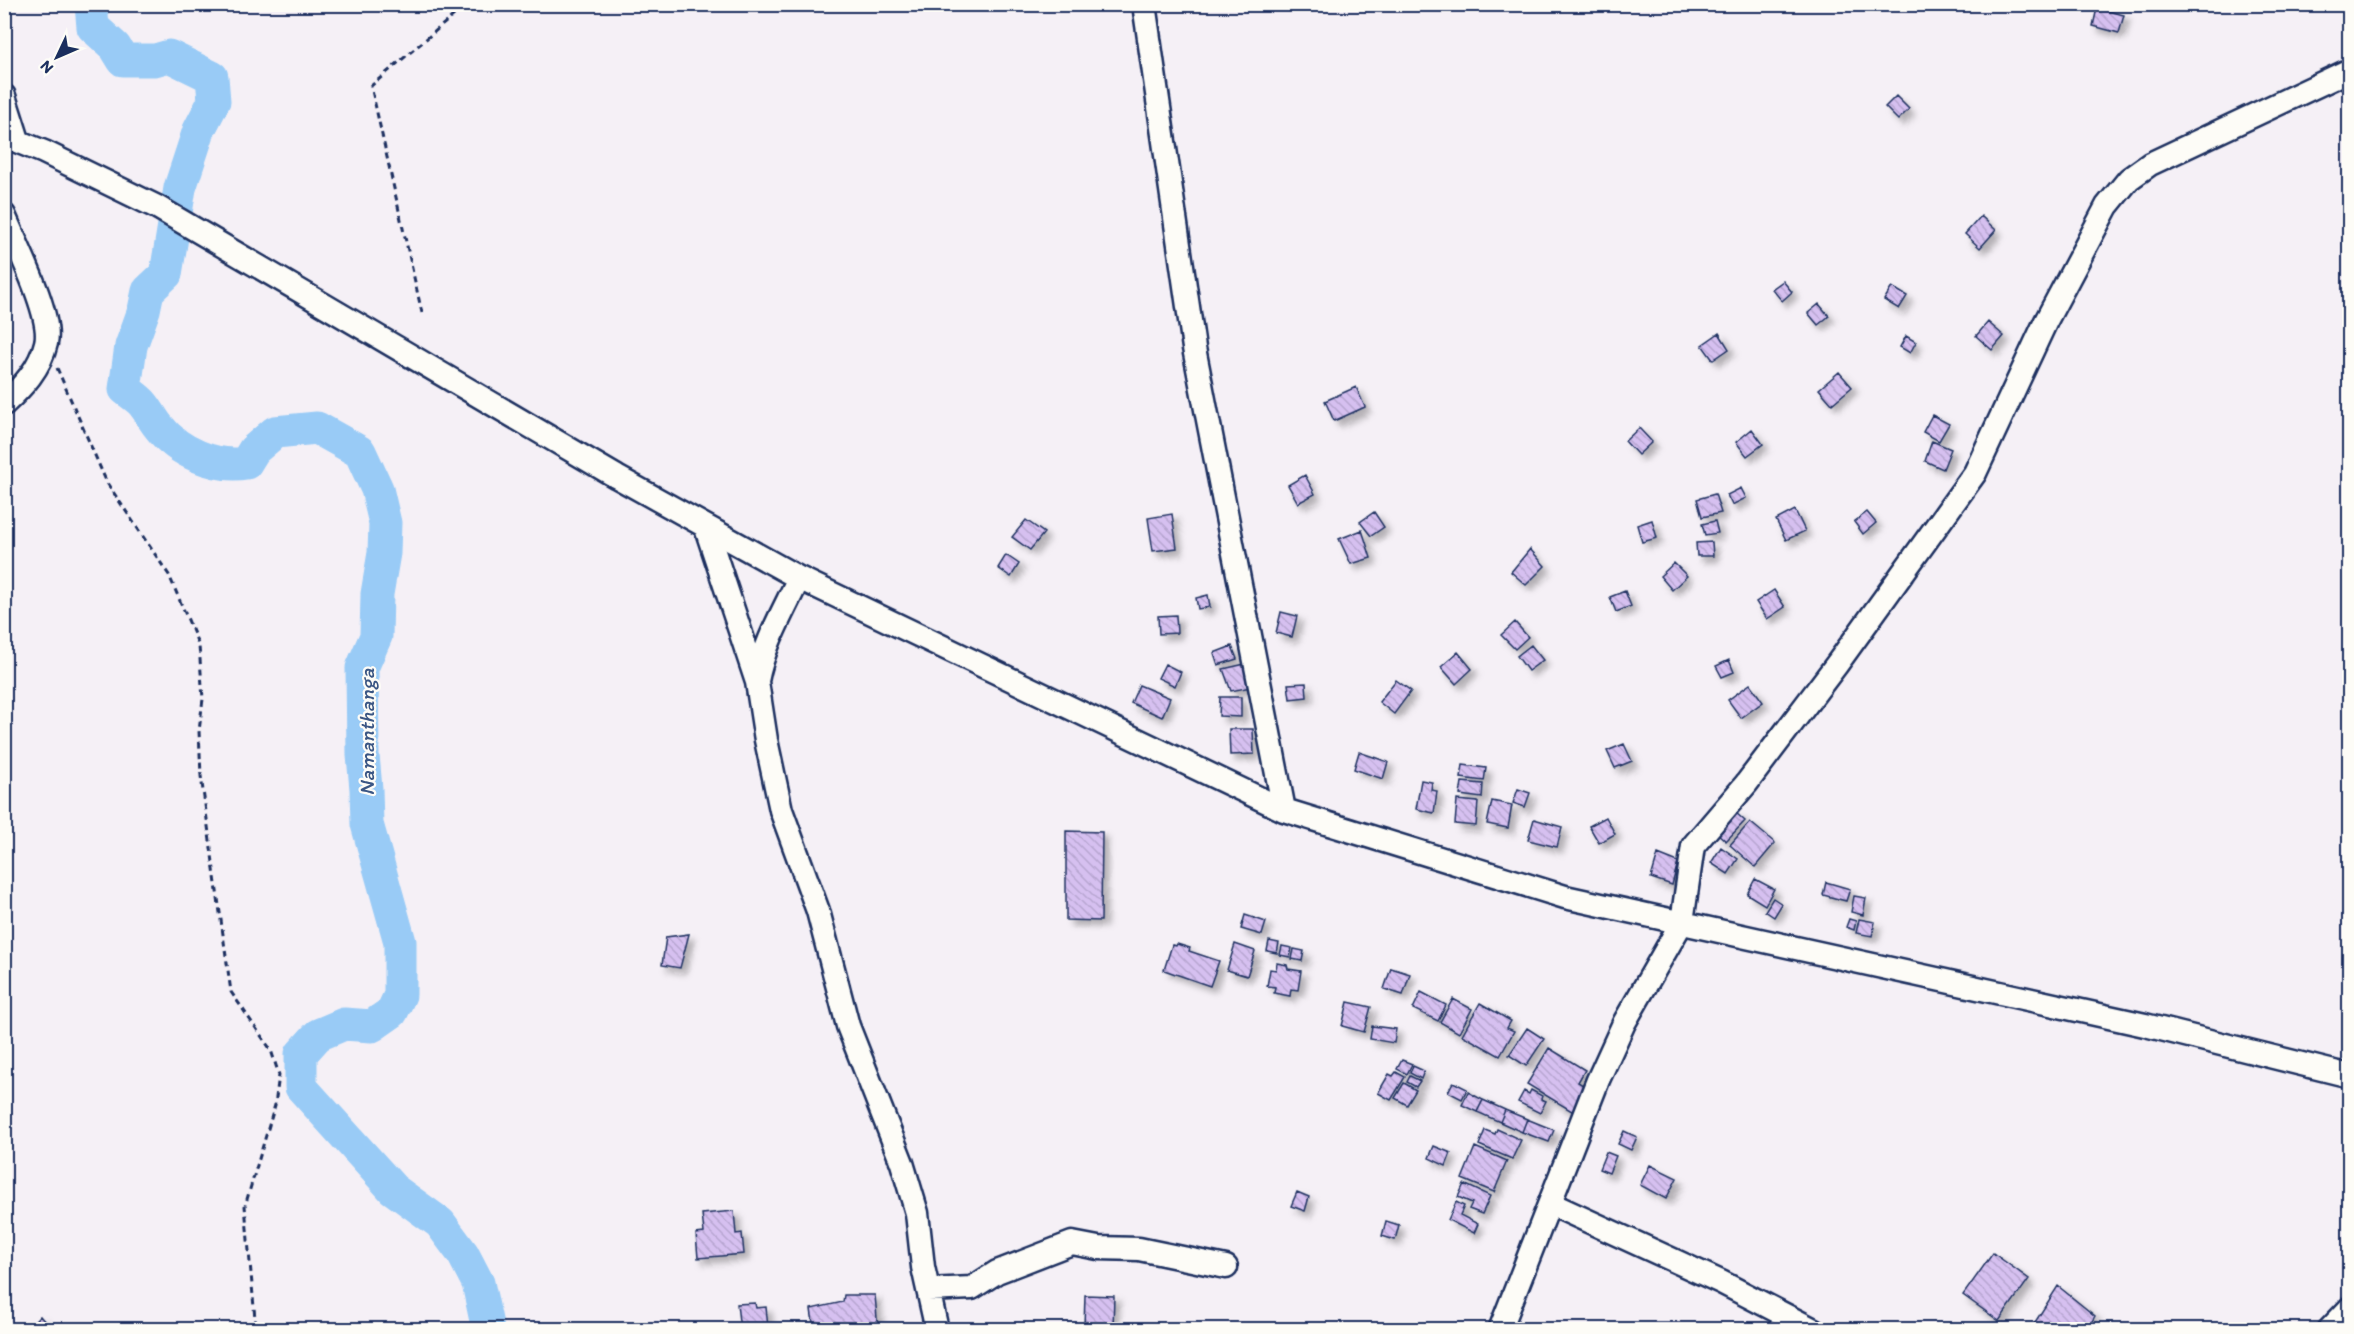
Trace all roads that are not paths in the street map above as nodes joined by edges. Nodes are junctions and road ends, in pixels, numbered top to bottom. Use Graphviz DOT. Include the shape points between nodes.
graph roads {
  1 [pos="1144,4"];
  2 [pos="2349,70"];
  3 [pos="4,96"];
  4 [pos="11,138"];
  5 [pos="4,215"];
  6 [pos="4,404"];
  7 [pos="706,528"];
  8 [pos="800,578"];
  9 [pos="757,682"];
  10 [pos="1284,810"];
  11 [pos="1682,922"];
  12 [pos="2349,1076"];
  13 [pos="1551,1204"];
  14 [pos="1226,1267"];
  15 [pos="928,1290"];
  16 [pos="2349,1308"];
  17 [pos="937,1329"];
  18 [pos="1500,1329"];
  19 [pos="1814,1329"];
  20 [pos="2329,1329"];
  1 -- 10 [label="street" via="1194,348"];
  2 -- 11 [label="street" via="2150,164 2117,191 2046,321 1975,473 1837,664 1746,784 1693,846"];
  3 -- 4 [label="street"];
  4 -- 7 [label="street" via="157,207"];
  5 -- 6 [label="street" via="47,323 40,361"];
  7 -- 8 [label="street"];
  7 -- 9 [label="street"];
  8 -- 9 [label="street" via="770,637"];
  8 -- 10 [label="street"];
  9 -- 15 [label="street" via="781,810 818,911 848,1026 902,1163 917,1213"];
  10 -- 11 [label="street" via="1565,897"];
  11 -- 12 [label="street" via="2134,1023"];
  11 -- 13 [label="street" via="1624,1023"];
  13 -- 18 [label="street"];
  13 -- 19 [label="street"];
  14 -- 15 [label="street" via="1139,1249 1072,1243 998,1272 972,1288"];
  15 -- 17 [label="street"];
  16 -- 20 [label="street"];
}
